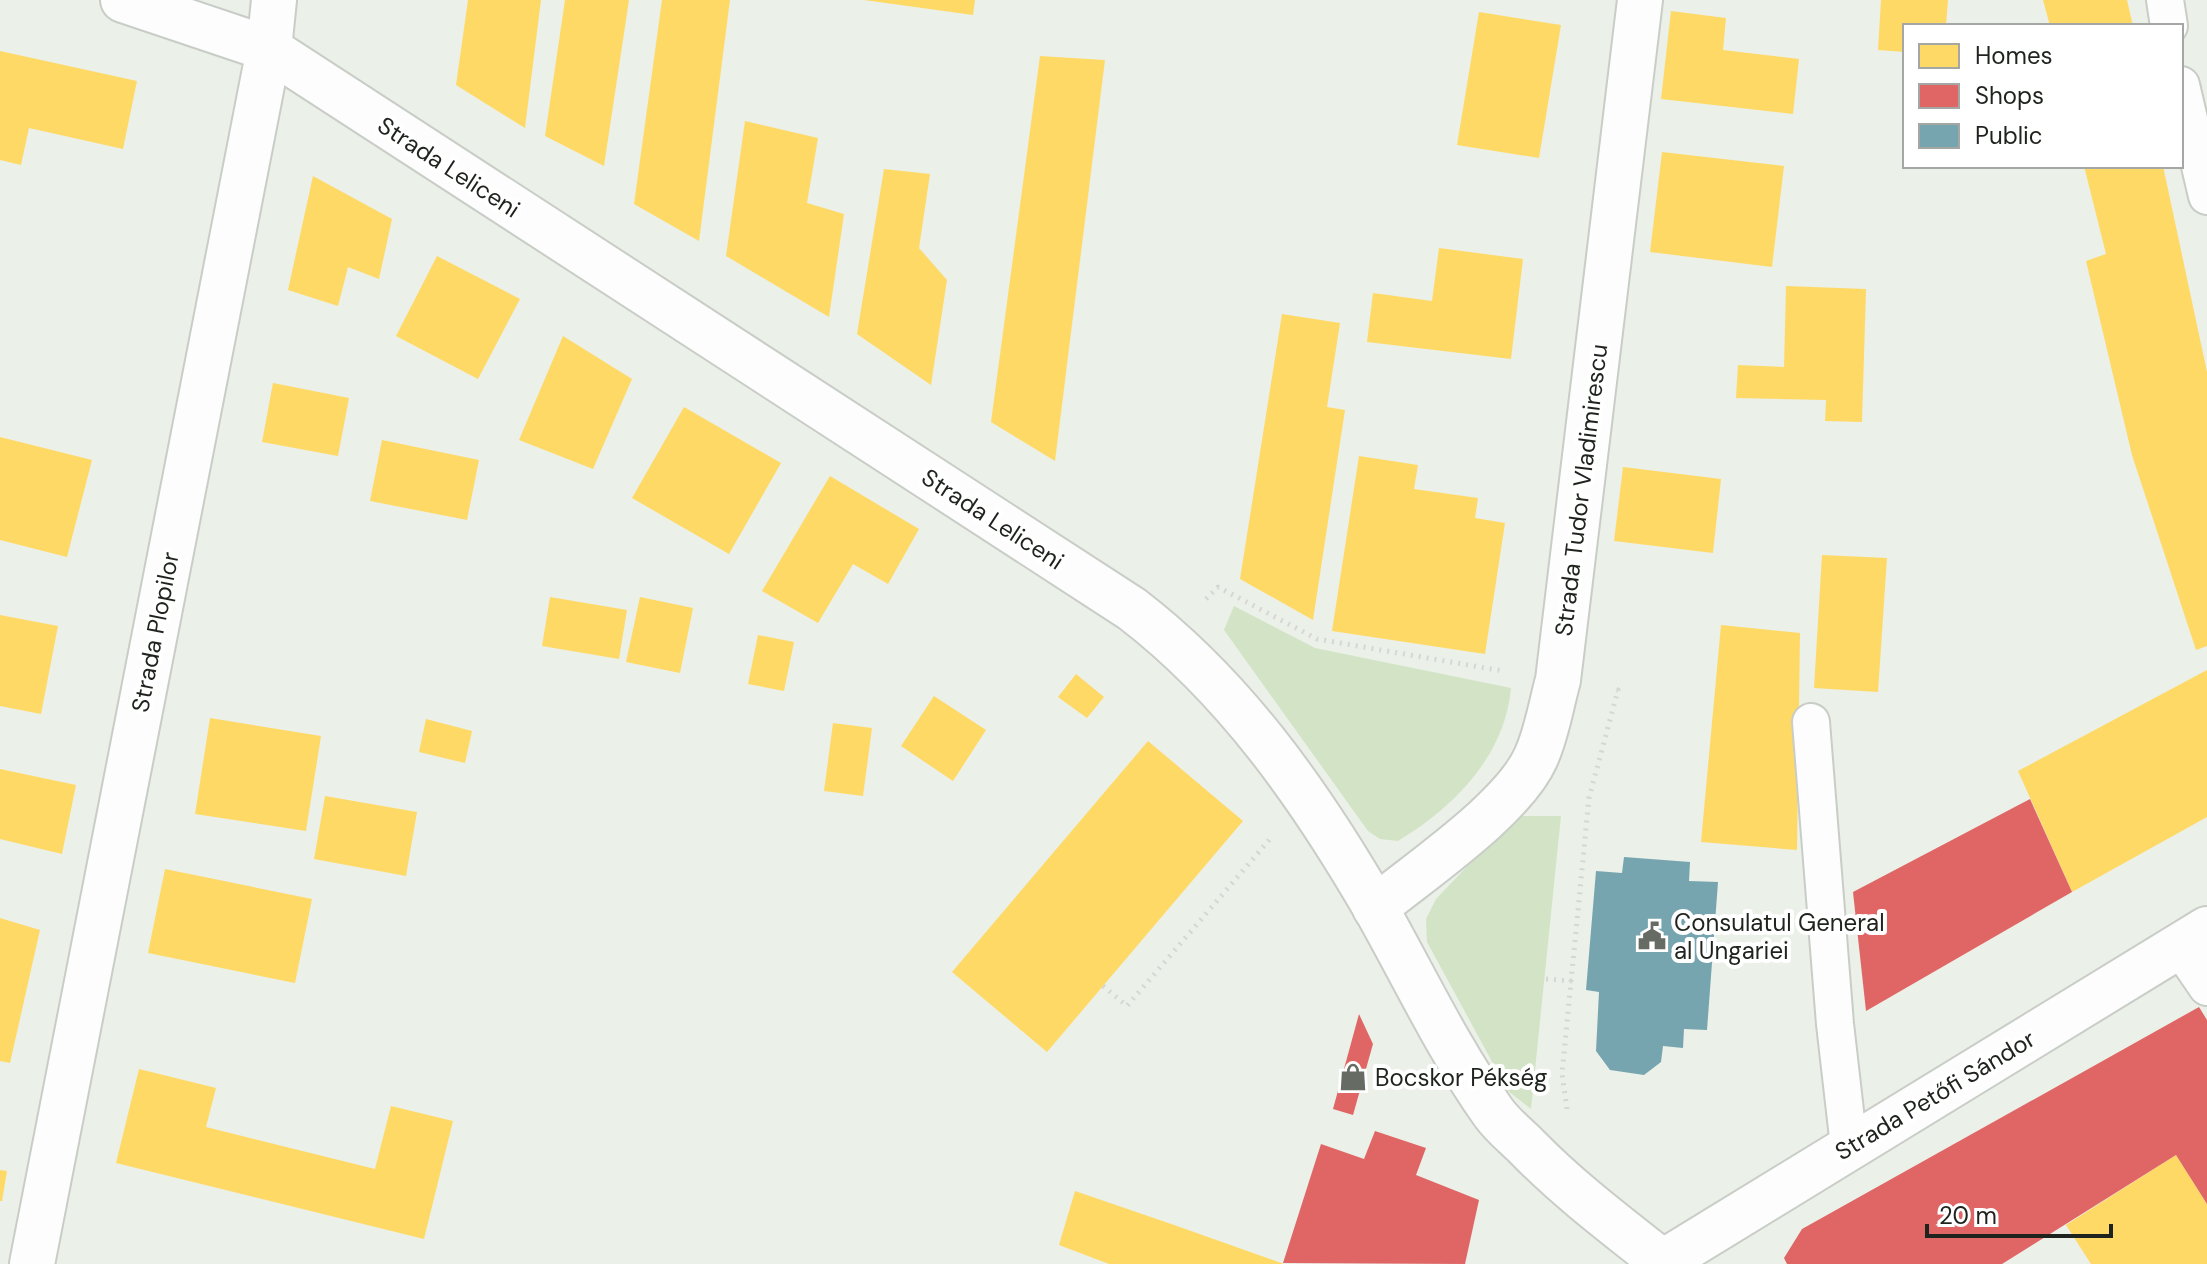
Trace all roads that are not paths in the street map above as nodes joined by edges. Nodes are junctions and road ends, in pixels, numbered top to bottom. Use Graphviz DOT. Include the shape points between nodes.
graph roads {
  1 [pos="123,0"];
  2 [pos="274,0"];
  3 [pos="1640,0"];
  4 [pos="2165,0"];
  5 [pos="2169,24"];
  6 [pos="269,49"];
  7 [pos="2183,94"];
  8 [pos="2207,196"];
  9 [pos="1811,722"];
  10 [pos="1375,908"];
  11 [pos="2193,937"];
  12 [pos="2207,987"];
  13 [pos="1849,1146"];
  14 [pos="1664,1263"];
  15 [pos="32,1264"];
  1 -- 6 [label="street, Strada Leliceni"];
  2 -- 6 [label="street, Strada Plopilor"];
  3 -- 10 [label="street, Strada Tudor Vladimirescu" via="1558,680 1536,758 1518,786"];
  4 -- 5 [label="lane"];
  6 -- 10 [label="street, Strada Leliceni" via="1169,637 1267,742 1307,795"];
  6 -- 15 [label="street, Strada Plopilor"];
  7 -- 8 [label="lane"];
  9 -- 13 [label="lane"];
  10 -- 14 [label="street, Strada Leliceni" via="1445,1038 1495,1115 1573,1194"];
  11 -- 12 [label="lane"];
  11 -- 13 [label="street, Strada Petőfi Sándor"];
  13 -- 14 [label="street, Strada Petőfi Sándor"];
}
